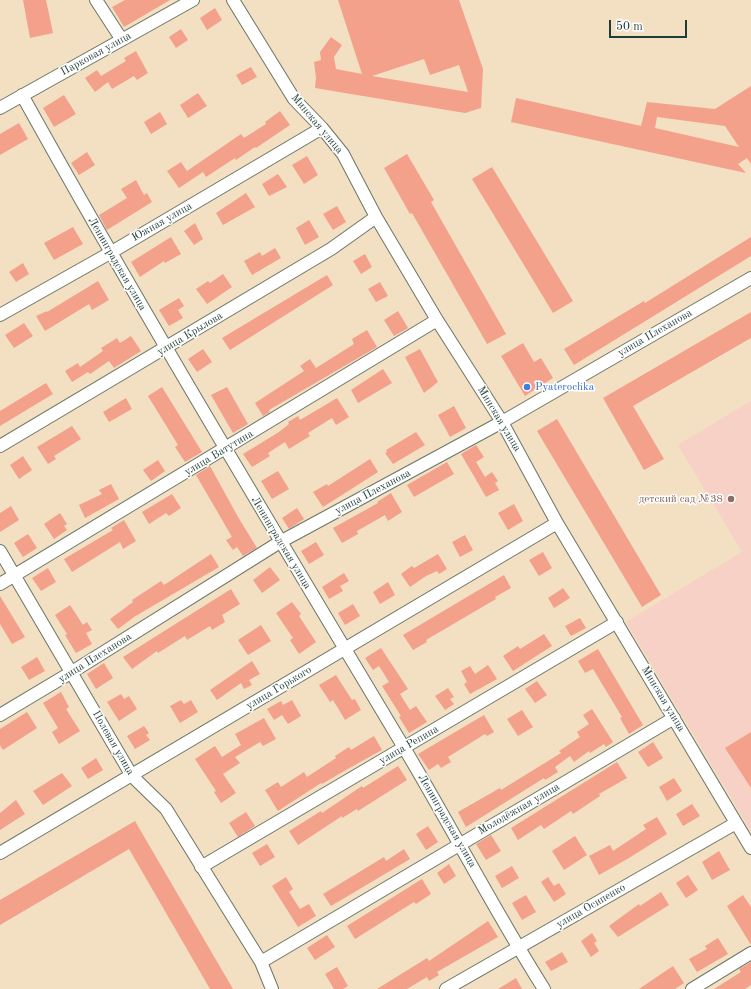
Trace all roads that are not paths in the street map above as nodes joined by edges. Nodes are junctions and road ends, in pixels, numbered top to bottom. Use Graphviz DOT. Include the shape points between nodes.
graph roads {
  1 [pos="96,0"];
  2 [pos="193,0"];
  3 [pos="233,0"];
  4 [pos="122,40"];
  5 [pos="22,95"];
  6 [pos="0,108"];
  7 [pos="322,128"];
  8 [pos="376,217"];
  9 [pos="110,253"];
  10 [pos="751,278"];
  11 [pos="0,315"];
  12 [pos="437,320"];
  13 [pos="167,348"];
  14 [pos="502,422"];
  15 [pos="0,446"];
  16 [pos="226,449"];
  17 [pos="558,523"];
  18 [pos="280,542"];
  19 [pos="0,551"];
  20 [pos="14,576"];
  21 [pos="0,584"];
  22 [pos="617,622"];
  23 [pos="345,649"];
  24 [pos="72,672"];
  25 [pos="0,715"];
  26 [pos="674,718"];
  27 [pos="405,748"];
  28 [pos="132,776"];
  29 [pos="736,823"];
  30 [pos="460,844"];
  31 [pos="751,848"];
  32 [pos="0,853"];
  33 [pos="201,867"];
  34 [pos="518,948"];
  35 [pos="751,953"];
  36 [pos="261,962"];
  37 [pos="272,989"];
  38 [pos="446,989"];
  39 [pos="544,989"];
  40 [pos="692,989"];
  1 -- 4 [label="street"];
  2 -- 4 [label="street, Парковая улица"];
  3 -- 7 [label="street, Минская улица" via="294,99"];
  4 -- 5 [label="street, Парковая улица"];
  5 -- 6 [label="street, Парковая улица"];
  5 -- 9 [label="street, Ленинградская улица"];
  7 -- 8 [label="street, Минская улица" via="343,154"];
  7 -- 9 [label="street, Южная улица"];
  8 -- 12 [label="street, Минская улица"];
  8 -- 13 [label="street, улица Крылова" via="331,249"];
  9 -- 11 [label="street, Южная улица"];
  9 -- 13 [label="street, Ленинградская улица"];
  10 -- 14 [label="street, улица Плеханова"];
  12 -- 14 [label="street, Минская улица"];
  12 -- 16 [label="street, улица Ватутина"];
  13 -- 15 [label="street, улица Крылова"];
  13 -- 16 [label="street, Ленинградская улица"];
  14 -- 17 [label="street, Минская улица"];
  14 -- 18 [label="street, улица Плеханова"];
  16 -- 18 [label="street, Ленинградская улица"];
  16 -- 20 [label="street, улица Ватутина"];
  17 -- 22 [label="street, Минская улица"];
  17 -- 23 [label="street, улица Горького"];
  18 -- 23 [label="street, Ленинградская улица"];
  18 -- 24 [label="street, улица Плеханова"];
  19 -- 20 [label="street, Полевая улица"];
  20 -- 21 [label="street, улица Ватутина"];
  20 -- 24 [label="street, Полевая улица"];
  22 -- 26 [label="street, Минская улица"];
  22 -- 27 [label="street, улица Репина"];
  23 -- 27 [label="street, Ленинградская улица"];
  23 -- 28 [label="street, улица Горького"];
  24 -- 25 [label="street, улица Плеханова"];
  24 -- 28 [label="street, Полевая улица"];
  26 -- 29 [label="street, Минская улица"];
  26 -- 30 [label="street, Молодёжная улица"];
  27 -- 30 [label="street, Ленинградская улица"];
  27 -- 33 [label="street, улица Репина"];
  28 -- 32 [label="street, улица Горького"];
  28 -- 33 [label="street, Полевая улица" via="166,809"];
  29 -- 31 [label="street, Минская улица"];
  29 -- 34 [label="street, улица Осипенко"];
  30 -- 34 [label="street, Ленинградская улица"];
  30 -- 36 [label="street, Молодёжная улица"];
  33 -- 36 [label="street, Полевая улица"];
  34 -- 38 [label="street, улица Осипенко"];
  34 -- 39 [label="street, Ленинградская улица"];
  35 -- 40 [label="street"];
  36 -- 37 [label="street, Полевая улица"];
}
